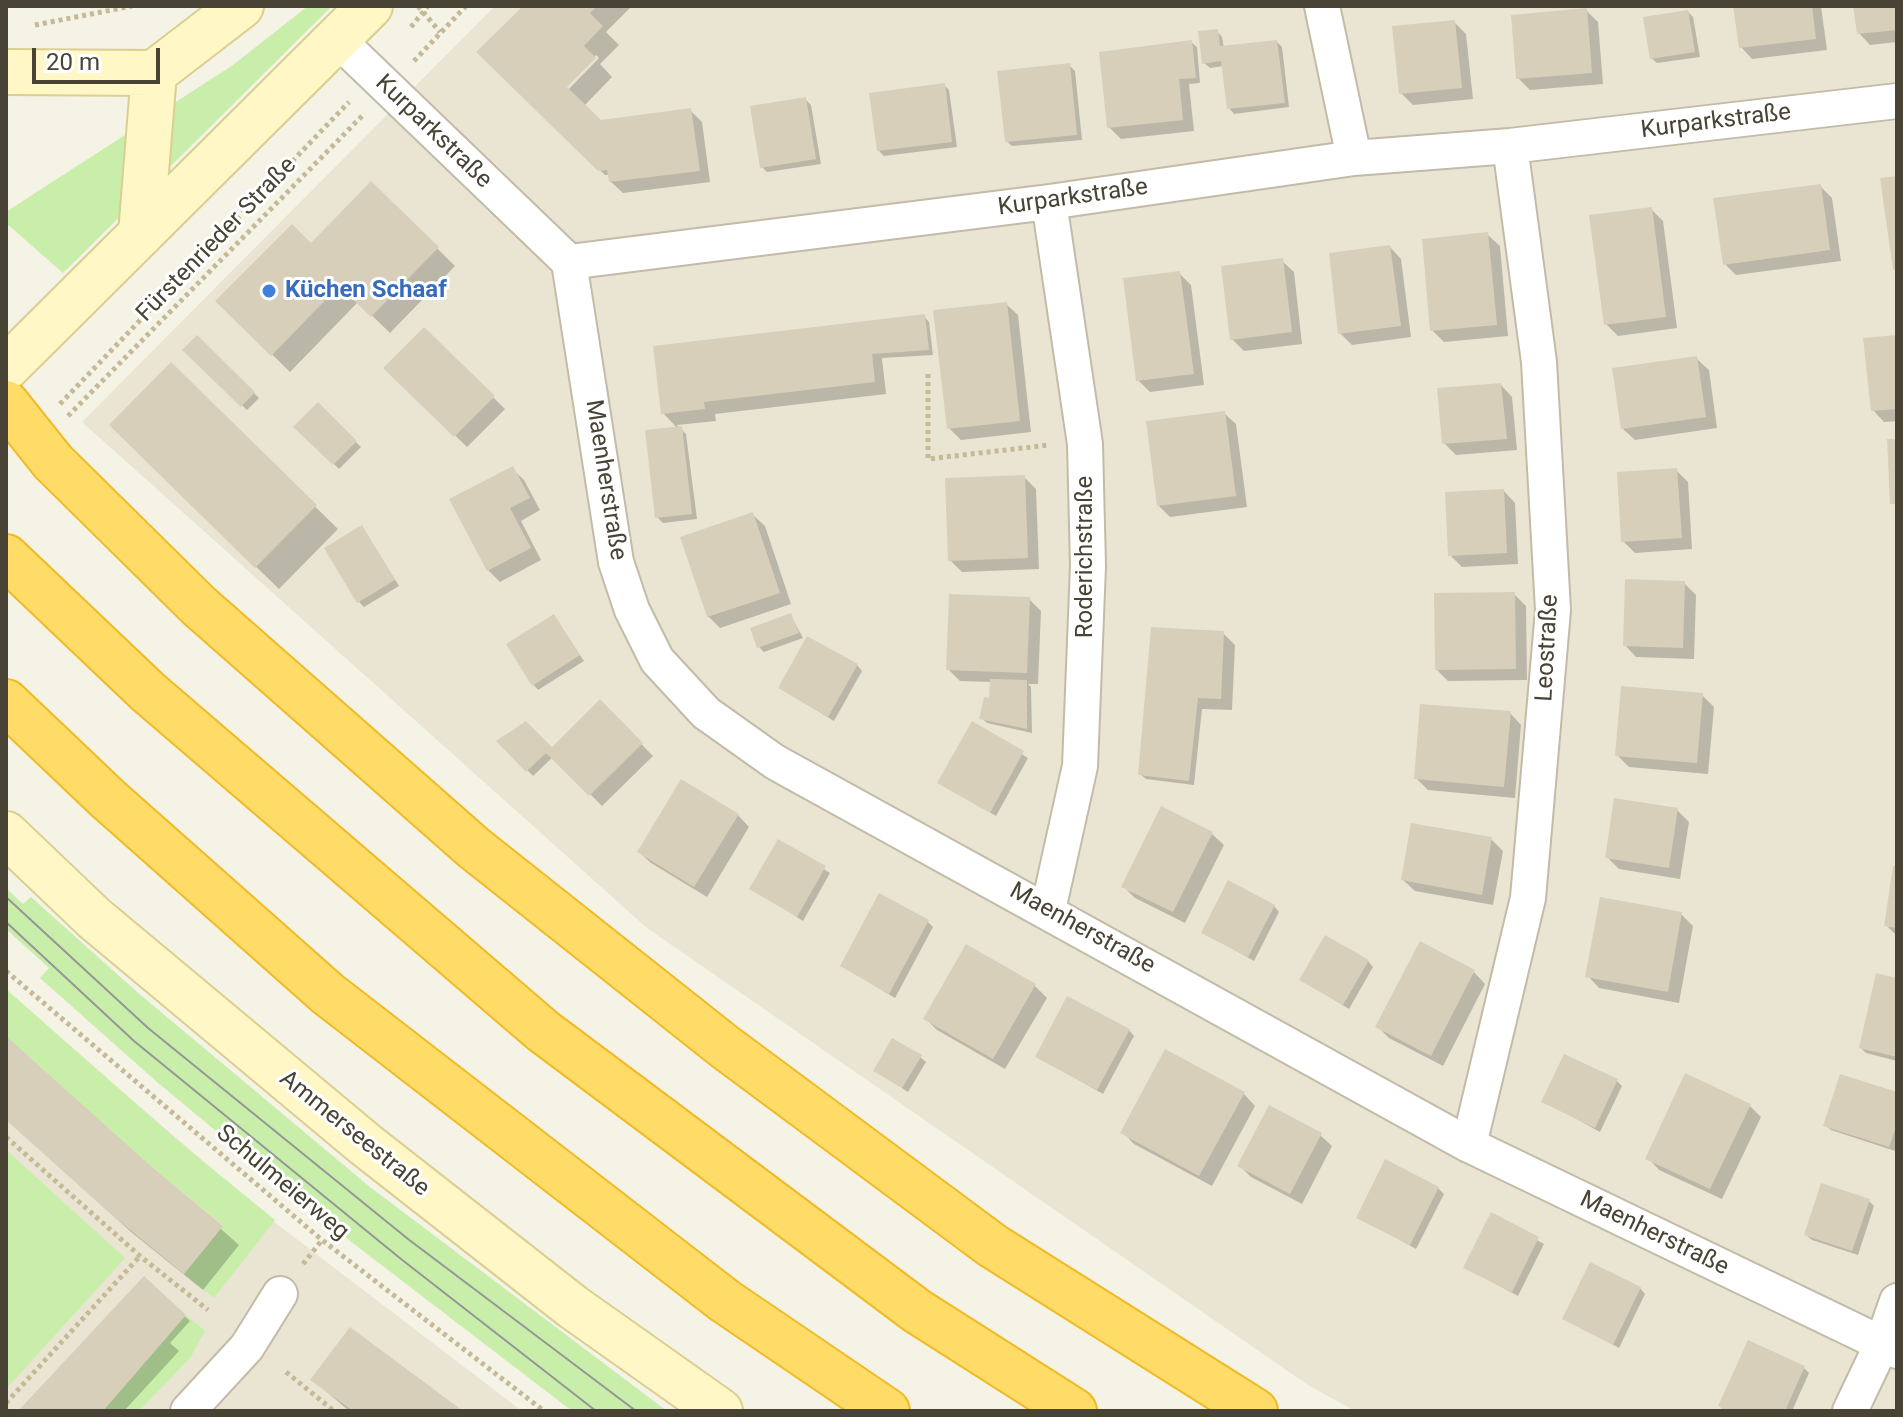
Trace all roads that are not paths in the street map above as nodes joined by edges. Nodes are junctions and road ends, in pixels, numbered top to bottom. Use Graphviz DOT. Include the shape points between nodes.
graph roads {
  1 [pos="241,6"];
  2 [pos="370,6"];
  3 [pos="1322,6"];
  4 [pos="337,39"];
  5 [pos="6,72"];
  6 [pos="154,73"];
  7 [pos="1897,101"];
  8 [pos="1510,146"];
  9 [pos="1354,158"];
  10 [pos="1049,202"];
  11 [pos="141,234"];
  12 [pos="569,262"];
  13 [pos="6,368"];
  14 [pos="6,403"];
  15 [pos="6,557"];
  16 [pos="6,702"];
  17 [pos="6,834"];
  18 [pos="1048,910"];
  19 [pos="1469,1145"];
  20 [pos="280,1294"];
  21 [pos="1897,1301"];
  22 [pos="1890,1347"];
  23 [pos="188,1411"];
  24 [pos="720,1411"];
  25 [pos="887,1411"];
  26 [pos="1074,1411"];
  27 [pos="1255,1411"];
  28 [pos="1850,1411"];
  1 -- 6 [label="main road"];
  2 -- 4 [label="main road"];
  3 -- 9 [label="street"];
  4 -- 11 [label="main road"];
  4 -- 12 [label="street, Kurparkstraße"];
  5 -- 6 [label="main road"];
  6 -- 11 [label="main road"];
  7 -- 8 [label="street, Kurparkstraße"];
  8 -- 9 [label="street, Kurparkstraße"];
  8 -- 19 [label="street, Leostraße" via="1539,362 1553,610 1528,898"];
  9 -- 10 [label="street, Kurparkstraße"];
  10 -- 12 [label="street, Kurparkstraße"];
  10 -- 18 [label="street, Roderichstraße" via="1085,444 1088,566 1080,766"];
  11 -- 13 [label="main road"];
  12 -- 18 [label="street, Maenherstraße" via="616,562 657,660 706,713 775,762"];
  14 -- 27 [label="highway" via="40,445 199,606 474,848 725,1047 993,1246"];
  15 -- 26 [label="highway" via="148,692 543,1031 917,1311"];
  16 -- 25 [label="highway" via="328,994 725,1301"];
  17 -- 24 [label="main road, Ammerseestraße" via="94,918 366,1145 573,1307"];
  18 -- 19 [label="street, Maenherstraße"];
  19 -- 22 [label="street, Maenherstraße"];
  20 -- 23 [label="street" via="247,1347"];
  21 -- 22 [label="street"];
  22 -- 28 [label="street"];
}
